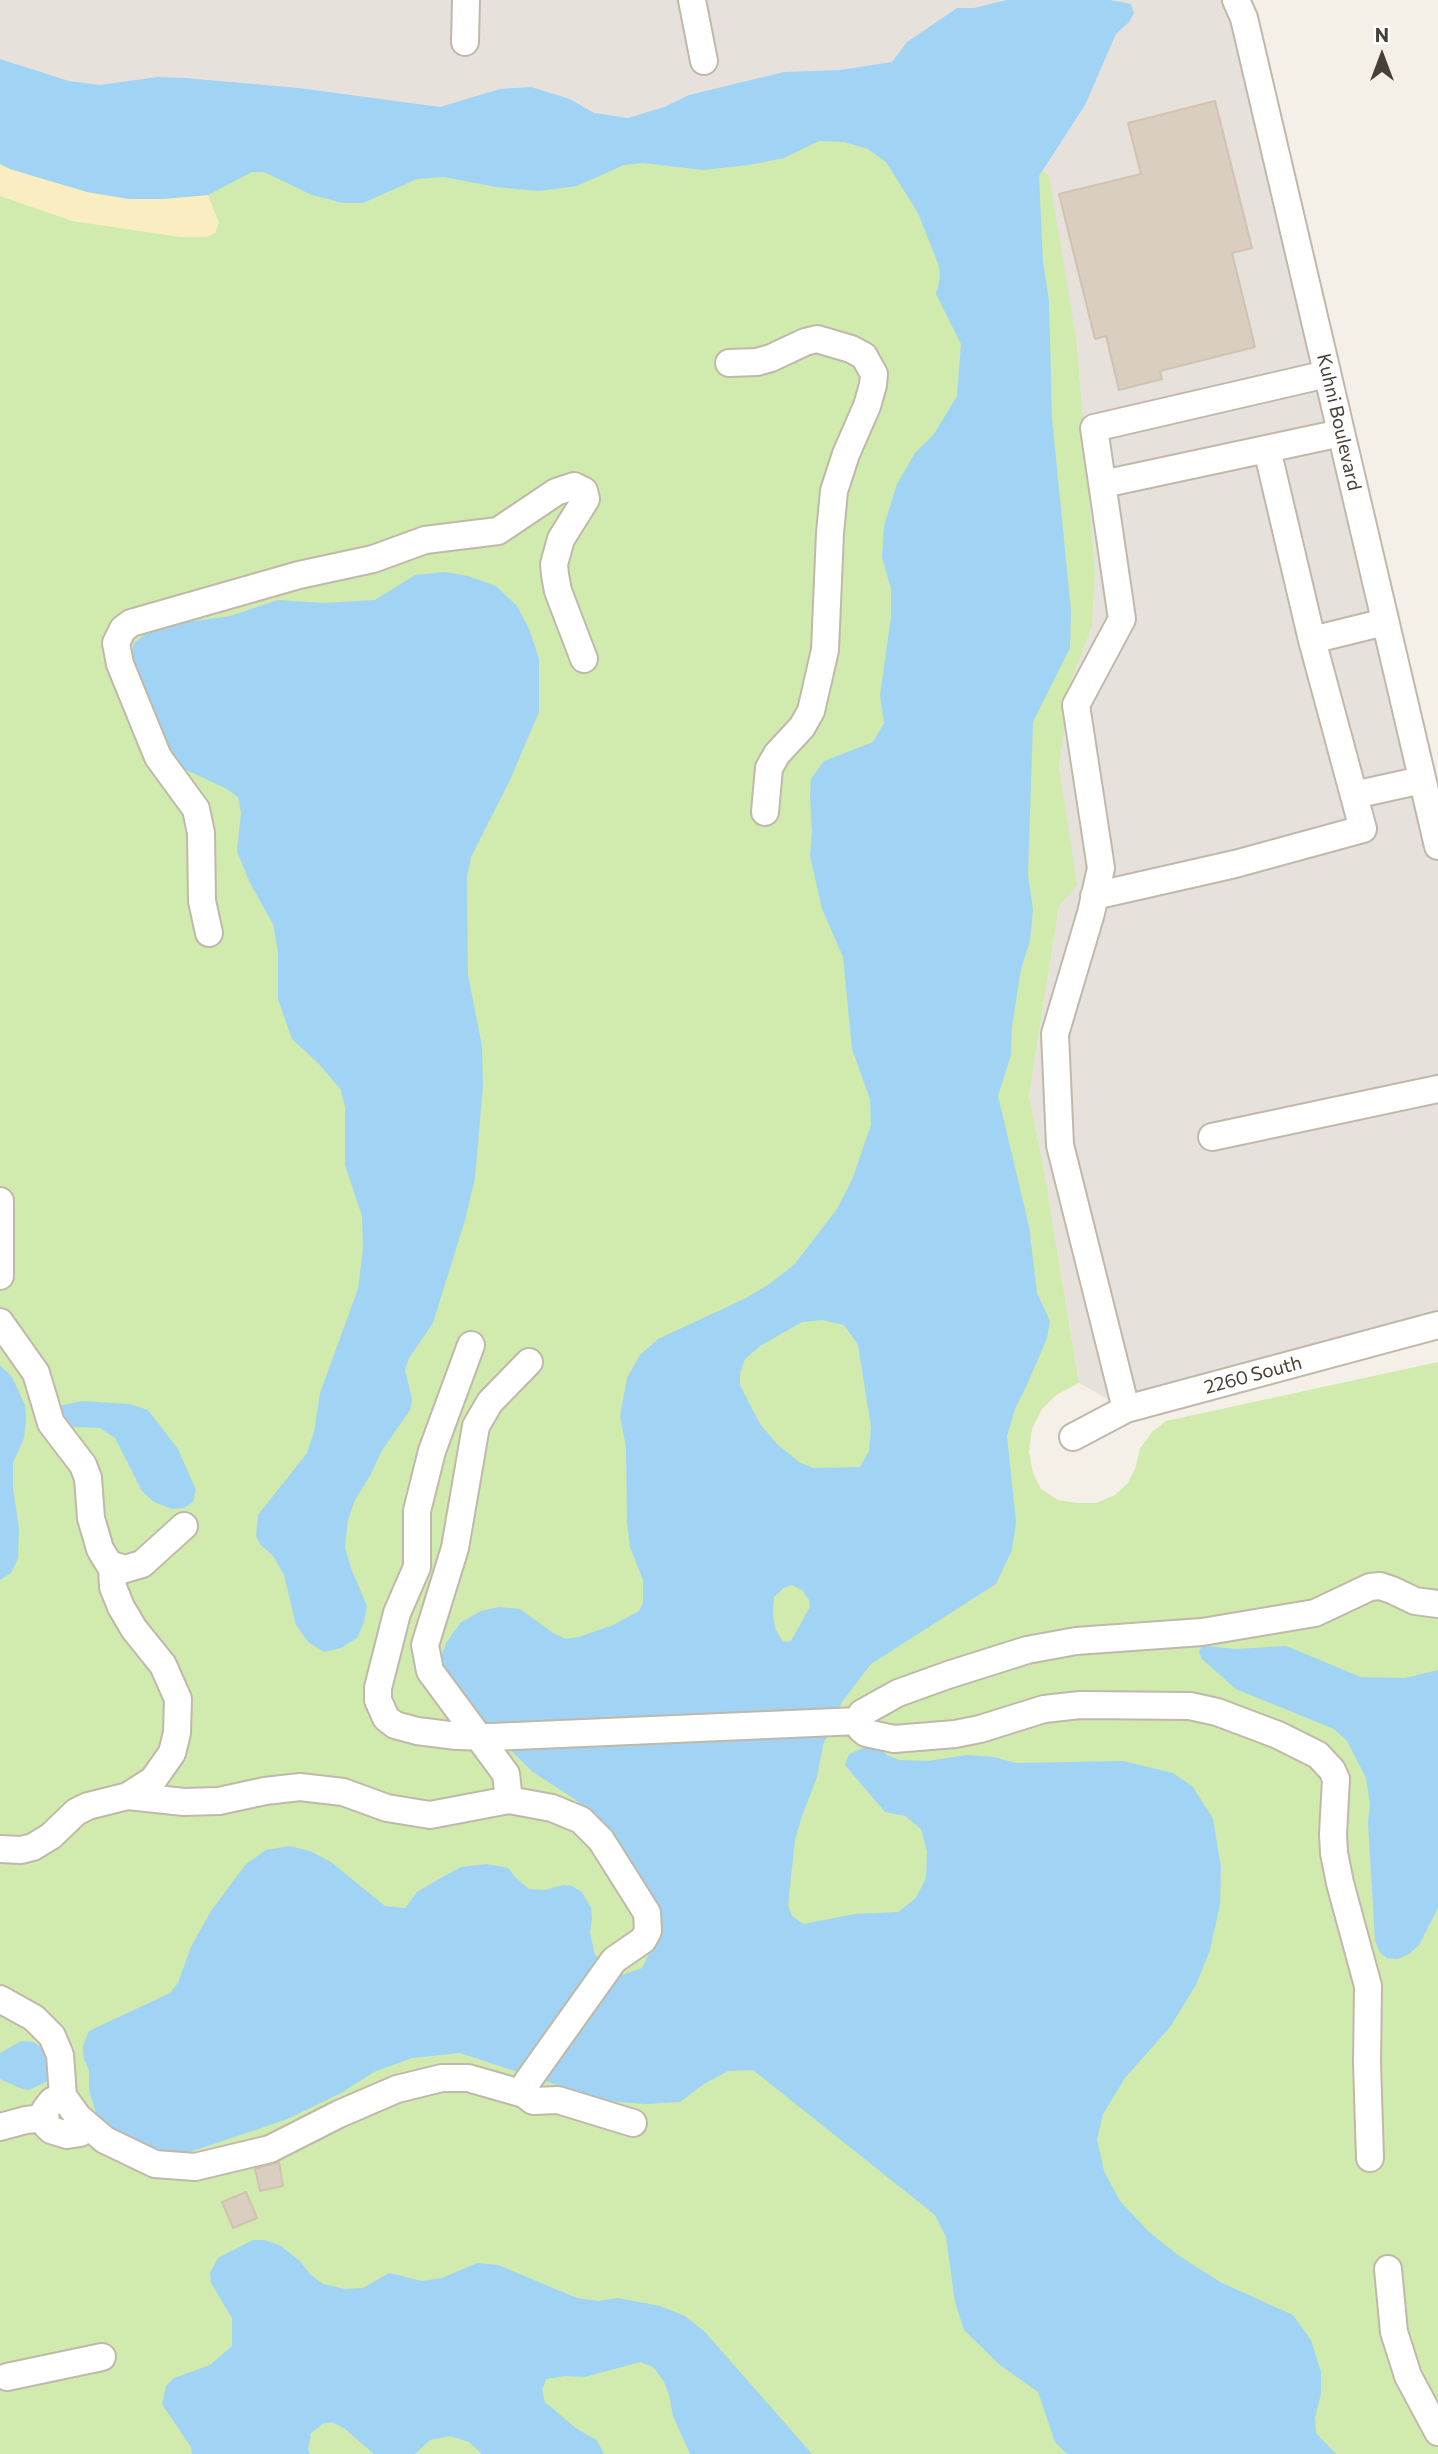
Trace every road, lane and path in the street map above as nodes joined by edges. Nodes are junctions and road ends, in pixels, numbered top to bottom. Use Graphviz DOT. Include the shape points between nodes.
graph roads {
  1 [pos="466,0"];
  2 [pos="692,0"];
  3 [pos="1236,0"];
  4 [pos="465,42"];
  5 [pos="704,61"];
  6 [pos="729,363"];
  7 [pos="1327,374"];
  8 [pos="1341,433"];
  9 [pos="1267,449"];
  10 [pos="1102,484"];
  11 [pos="1385,622"];
  12 [pos="1312,640"];
  13 [pos="584,659"];
  14 [pos="1422,780"];
  15 [pos="1354,795"];
  16 [pos="765,812"];
  17 [pos="1438,846"];
  18 [pos="1094,896"];
  19 [pos="209,933"];
  20 [pos="1438,1089"];
  21 [pos="1212,1137"];
  22 [pos="0,1201"];
  23 [pos="0,1276"];
  24 [pos="0,1322"];
  25 [pos="1438,1325"];
  26 [pos="471,1345"];
  27 [pos="530,1362"];
  28 [pos="1126,1409"];
  29 [pos="1073,1437"];
  30 [pos="184,1525"];
  31 [pos="113,1566"];
  32 [pos="1438,1604"];
  33 [pos="851,1721"];
  34 [pos="485,1736"];
  35 [pos="156,1790"];
  36 [pos="509,1800"];
  37 [pos="0,1849"];
  38 [pos="0,1998"];
  39 [pos="526,2088"];
  40 [pos="63,2096"];
  41 [pos="44,2118"];
  42 [pos="633,2123"];
  43 [pos="0,2127"];
  44 [pos="88,2128"];
  45 [pos="1370,2158"];
  46 [pos="1388,2269"];
  47 [pos="102,2357"];
  48 [pos="6,2378"];
  49 [pos="1438,2432"];
  1 -- 4 [label="street"];
  2 -- 5 [label="street"];
  3 -- 7 [label="street, Kuhni Boulevard"];
  6 -- 16 [label="street" via="757,362 817,338 864,356 874,374 867,406 834,491 825,650 810,711 769,768"];
  7 -- 8 [label="street, Kuhni Boulevard"];
  7 -- 10 [label="street" via="1094,428"];
  8 -- 9 [label="street"];
  8 -- 11 [label="street, Kuhni Boulevard"];
  9 -- 10 [label="street"];
  9 -- 12 [label="street"];
  10 -- 18 [label="street" via="1122,619 1076,705 1101,868"];
  11 -- 12 [label="street"];
  11 -- 14 [label="street, Kuhni Boulevard"];
  12 -- 15 [label="street"];
  13 -- 19 [label="street" via="558,591 554,564 561,539 586,499 584,491 574,486 556,492 498,531 425,540 373,559 131,623 117,643 120,664 158,757 196,809 201,833 201,901"];
  14 -- 15 [label="street"];
  14 -- 17 [label="street, Kuhni Boulevard"];
  15 -- 18 [label="street" via="1363,829"];
  18 -- 28 [label="street" via="1055,1034 1060,1145"];
  20 -- 21 [label="street"];
  22 -- 23 [label="street"];
  24 -- 31 [label="street" via="36,1373 51,1423 83,1465 100,1549"];
  25 -- 28 [label="street, 2260 South"];
  26 -- 34 [label="street" via="432,1451 417,1511 417,1567 397,1613 378,1700 395,1724 416,1731"];
  27 -- 34 [label="street" via="490,1402 476,1426 455,1548 425,1645 430,1671"];
  28 -- 29 [label="street, 2260 South"];
  30 -- 31 [label="street" via="142,1564 125,1569"];
  31 -- 35 [label="street" via="113,1587 121,1607 163,1665 178,1699 177,1733"];
  32 -- 33 [label="street" via="1370,1587 1315,1613 1202,1632 1076,1641 1027,1650 898,1693"];
  33 -- 34 [label="street"];
  33 -- 45 [label="street" via="866,1733 894,1738 955,1734 1080,1705 1191,1706 1278,1735 1318,1755 1336,1779 1335,1853 1368,1986"];
  34 -- 36 [label="street" via="506,1774"];
  35 -- 36 [label="street" via="219,1801 300,1787 343,1792 387,1808 430,1815"];
  35 -- 37 [label="street" via="88,1806 33,1847"];
  36 -- 39 [label="street" via="581,1820 601,1840 647,1913 649,1925 643,1940 614,1959"];
  38 -- 40 [label="street" via="34,2018 52,2036 60,2055"];
  39 -- 42 [label="street" via="533,2101 558,2100"];
  39 -- 44 [label="street" via="442,2078 397,2089 270,2149 195,2167 155,2164"];
  40 -- 41 [label="street" via="48,2104"];
  40 -- 44 [label="street"];
  41 -- 43 [label="street"];
  41 -- 44 [label="street" via="57,2133 73,2135"];
  46 -- 49 [label="street" via="1394,2332 1408,2376"];
  47 -- 48 [label="street"];
}
